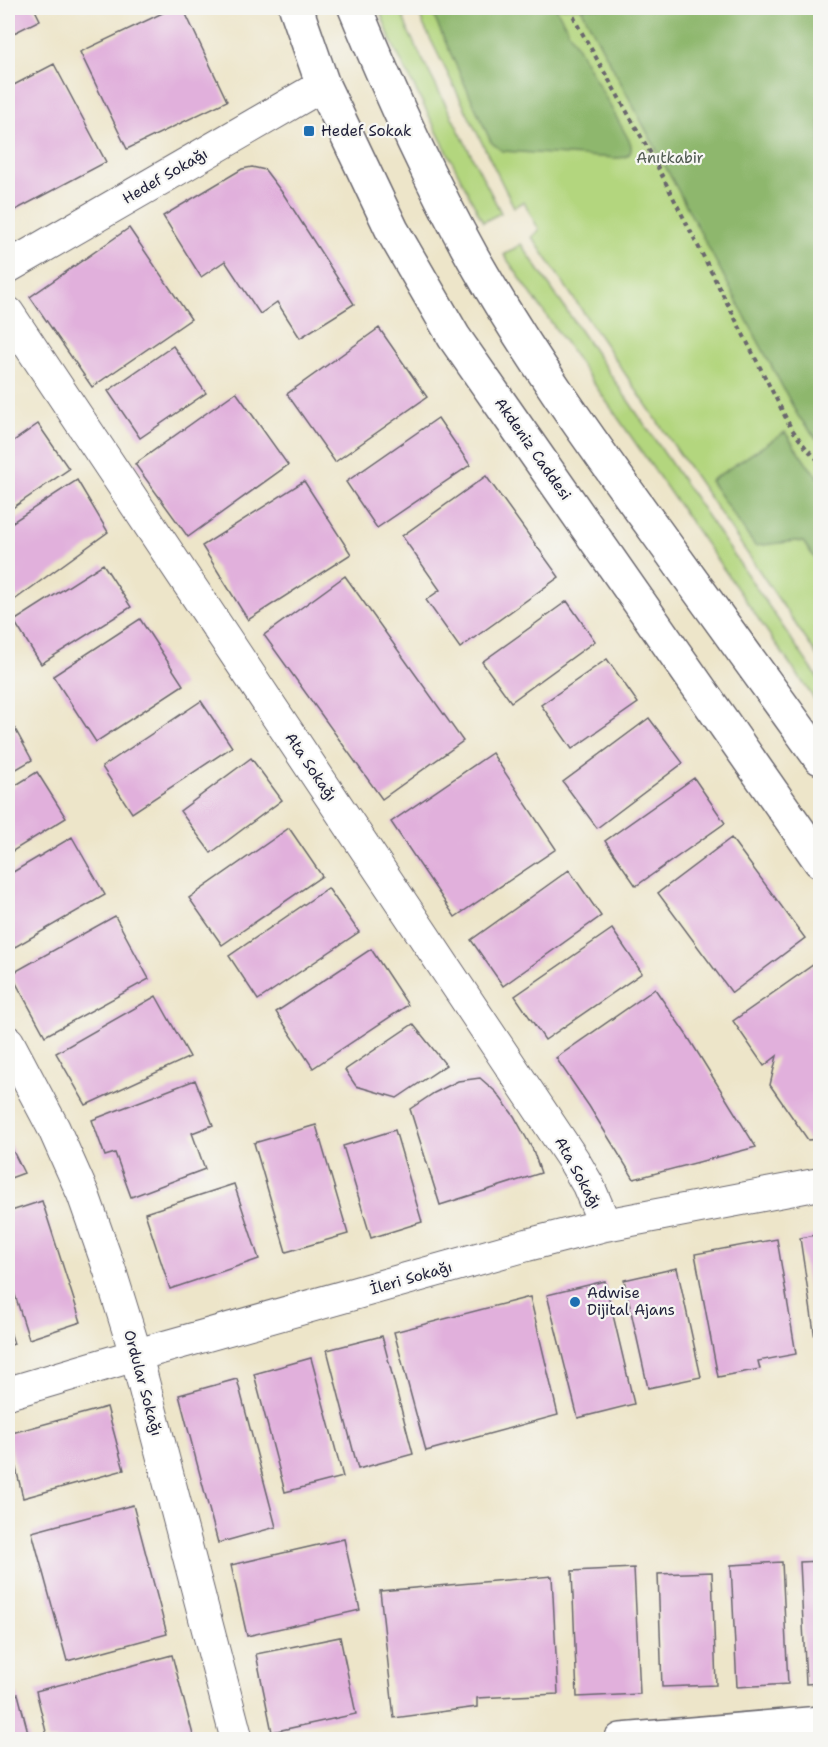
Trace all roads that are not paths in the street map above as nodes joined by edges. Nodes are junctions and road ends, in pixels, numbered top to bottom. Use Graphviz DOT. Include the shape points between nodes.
graph roads {
  1 [pos="296,8"];
  2 [pos="355,8"];
  3 [pos="323,85"];
  4 [pos="8,267"];
  5 [pos="8,313"];
  6 [pos="820,758"];
  7 [pos="820,861"];
  8 [pos="8,1042"];
  9 [pos="820,1184"];
  10 [pos="605,1226"];
  11 [pos="136,1355"];
  12 [pos="8,1393"];
  13 [pos="820,1723"];
  14 [pos="237,1740"];
  15 [pos="621,1740"];
  1 -- 3 [label="main road, Akdeniz Caddesi"];
  2 -- 6 [label="main road" via="431,176 505,309 601,456"];
  3 -- 4 [label="street, Hedef Sokağı"];
  3 -- 7 [label="main road, Akdeniz Caddesi" via="392,230 454,337"];
  5 -- 10 [label="street, Ata Sokağı" via="574,1161"];
  8 -- 11 [label="street, Ordular Sokağı" via="83,1194"];
  9 -- 10 [label="street, İleri Sokağı"];
  10 -- 11 [label="street, İleri Sokağı"];
  11 -- 12 [label="street, İleri Sokağı"];
  11 -- 14 [label="street, Ordular Sokağı"];
  13 -- 15 [label="main road"];
}
